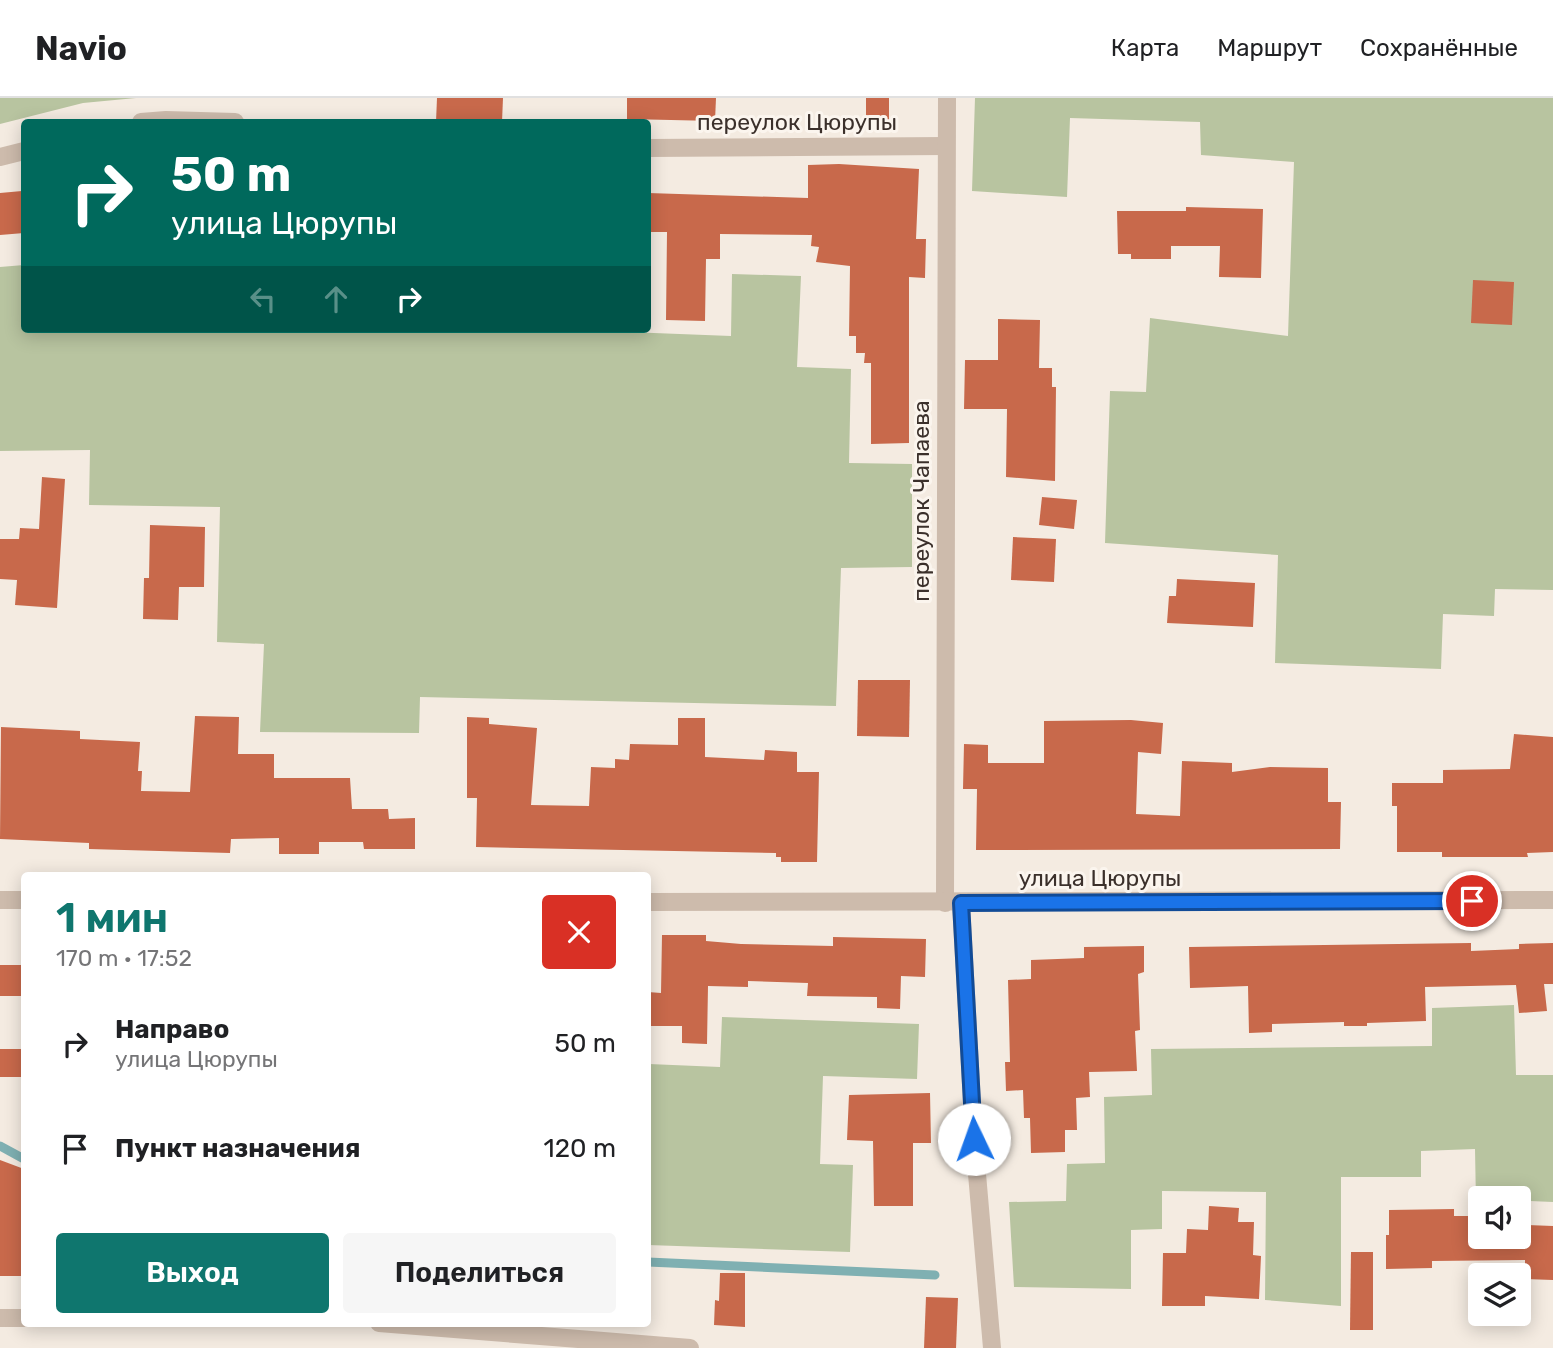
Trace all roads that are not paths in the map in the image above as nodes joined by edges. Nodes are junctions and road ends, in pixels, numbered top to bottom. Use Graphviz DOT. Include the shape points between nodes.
graph roads {
  1 [pos="947,98"];
  2 [pos="946,146"];
  3 [pos="651,148"];
  4 [pos="21,152"];
  5 [pos="0,158"];
  6 [pos="0,900"];
  7 [pos="21,900"];
  8 [pos="1553,900"];
  9 [pos="651,902"];
  10 [pos="953,903"];
  11 [pos="0,1318"];
  12 [pos="21,1318"];
  13 [pos="405,1327"];
  14 [pos="482,1339"];
  15 [pos="690,1348"];
  16 [pos="992,1348"];
  1 -- 2 [label="street, переулок Чапаева"];
  2 -- 3 [label="street, переулок Цюрупы"];
  2 -- 10 [label="street, переулок Чапаева"];
  4 -- 5 [label="street"];
  6 -- 7 [label="street"];
  8 -- 10 [label="street, улица Цюрупы"];
  9 -- 10 [label="street, улица Цюрупы"];
  10 -- 16 [label="street, переулок Чапаева"];
  11 -- 12 [label="street"];
  13 -- 14 [label="street"];
  14 -- 15 [label="street"];
}
